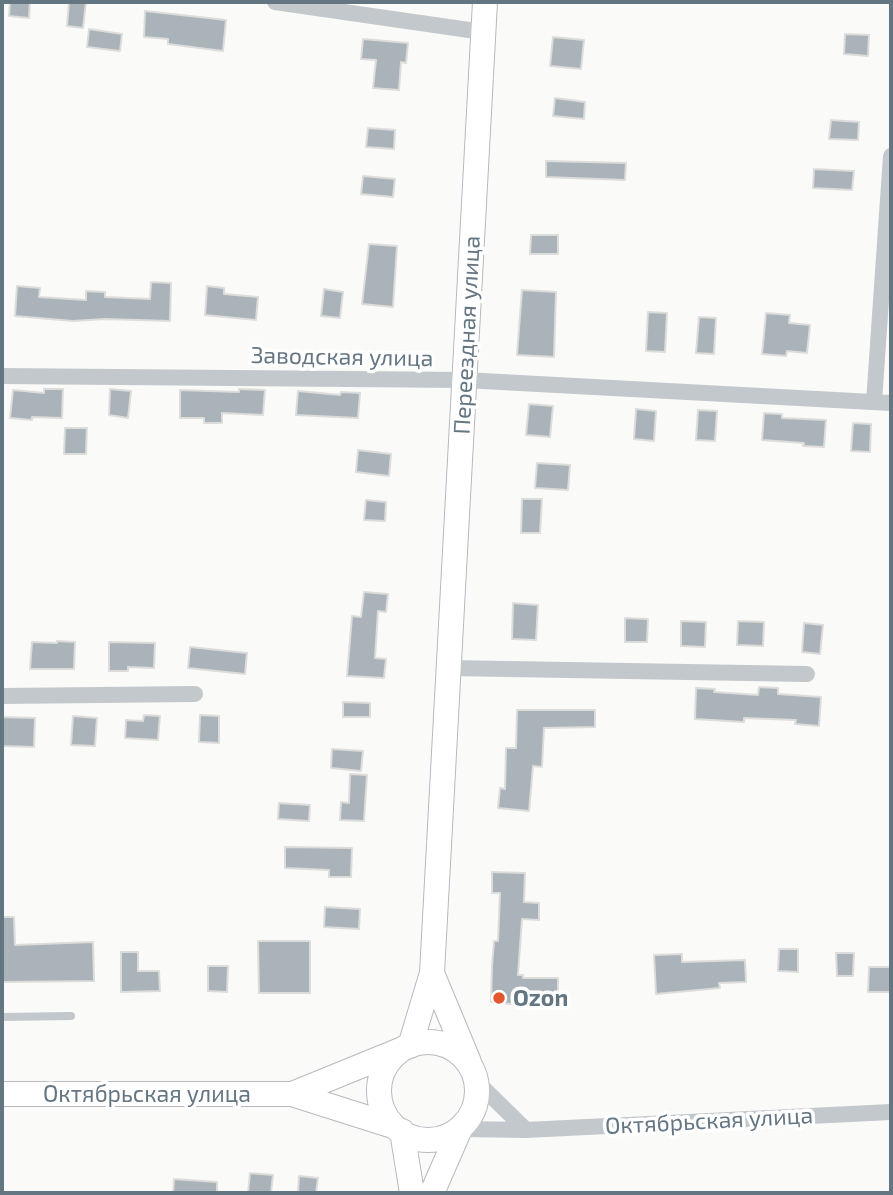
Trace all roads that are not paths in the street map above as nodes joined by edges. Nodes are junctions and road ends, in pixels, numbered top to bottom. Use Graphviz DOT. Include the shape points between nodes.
graph roads {
  1 [pos="275,2"];
  2 [pos="485,2"];
  3 [pos="483,32"];
  4 [pos="891,156"];
  5 [pos="891,162"];
  6 [pos="2,376"];
  7 [pos="464,380"];
  8 [pos="874,402"];
  9 [pos="891,403"];
  10 [pos="448,668"];
  11 [pos="807,674"];
  12 [pos="195,694"];
  13 [pos="2,696"];
  14 [pos="432,973"];
  15 [pos="71,1016"];
  16 [pos="2,1017"];
  17 [pos="405,1048"];
  18 [pos="474,1074"];
  19 [pos="2,1094"];
  20 [pos="292,1094"];
  21 [pos="891,1112"];
  22 [pos="398,1128"];
  23 [pos="460,1129"];
  24 [pos="526,1130"];
  25 [pos="412,1193"];
  26 [pos="432,1193"];
  1 -- 3 [label="street"];
  2 -- 3 [label="main road, Переездная улица"];
  3 -- 7 [label="main road, Переездная улица"];
  4 -- 5 [label="street"];
  5 -- 8 [label="street"];
  6 -- 7 [label="street, Заводская улица"];
  7 -- 8 [label="street, Заводская улица"];
  7 -- 10 [label="main road, Переездная улица"];
  8 -- 9 [label="street, Заводская улица"];
  10 -- 11 [label="street"];
  10 -- 14 [label="main road, Переездная улица"];
  12 -- 13 [label="street"];
  14 -- 17 [label="main road, Переездная улица"];
  14 -- 18 [label="main road, Переездная улица"];
  15 -- 16 [label="lane"];
  17 -- 18 [label="main road" via="440,1042 458,1051"];
  17 -- 20 [label="main road, Октябрьская улица"];
  17 -- 22 [label="main road" via="386,1065 379,1086 382,1107"];
  18 -- 23 [label="main road" via="477,1099"];
  18 -- 24 [label="street"];
  19 -- 20 [label="main road, Октябрьская улица"];
  20 -- 22 [label="main road, Октябрьская улица"];
  21 -- 24 [label="street, Октябрьская улица"];
  22 -- 23 [label="main road" via="414,1138 438,1139"];
  22 -- 25 [label="main road"];
  23 -- 24 [label="street, Октябрьская улица"];
  23 -- 26 [label="main road"];
}
